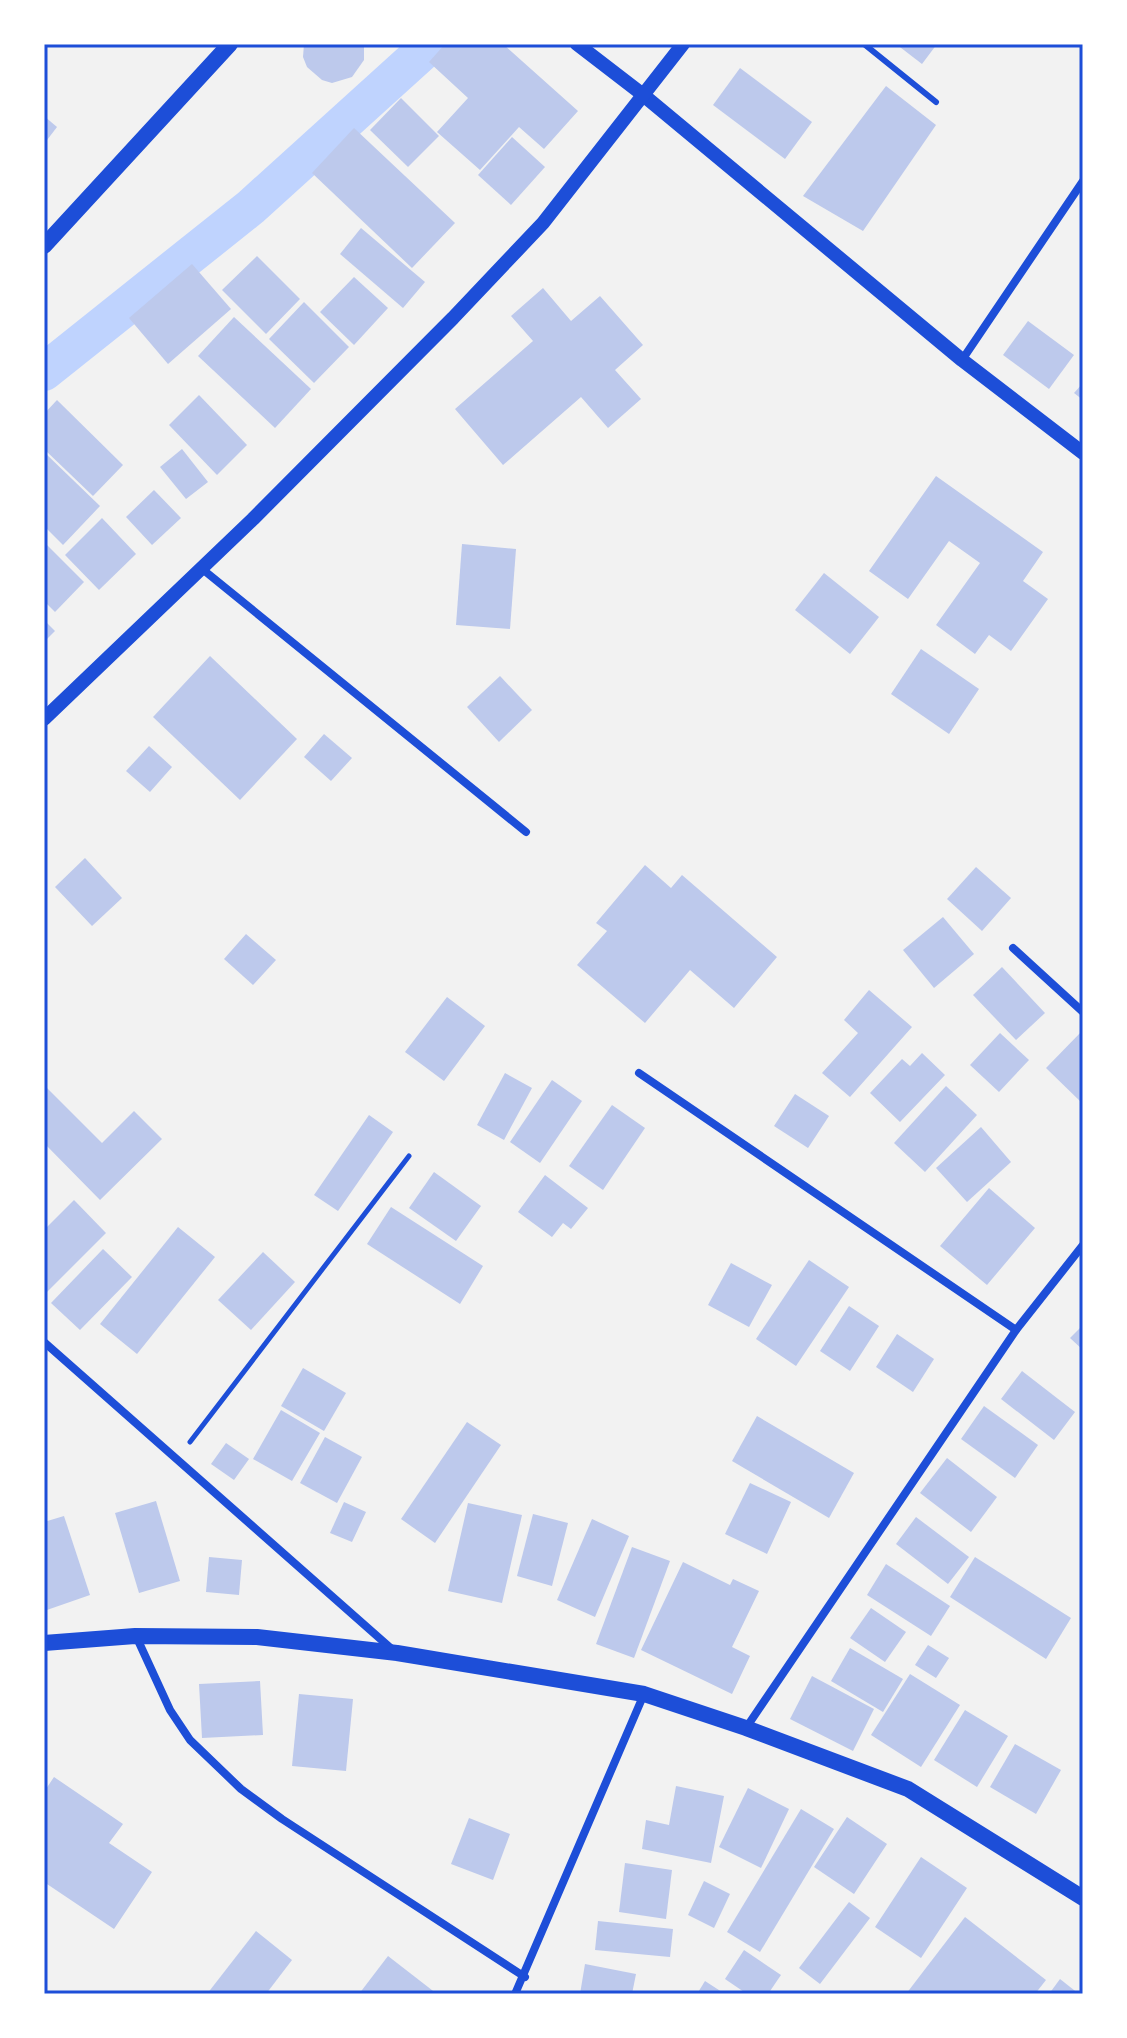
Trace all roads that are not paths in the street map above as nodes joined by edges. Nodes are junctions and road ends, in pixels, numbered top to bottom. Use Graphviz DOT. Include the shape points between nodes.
graph roads {
  1 [pos="230,44"];
  2 [pos="577,44"];
  3 [pos="683,44"];
  4 [pos="864,44"];
  5 [pos="642,94"];
  6 [pos="936,102"];
  7 [pos="1083,181"];
  8 [pos="44,246"];
  9 [pos="962,360"];
  10 [pos="1083,453"];
  11 [pos="201,568"];
  12 [pos="44,719"];
  13 [pos="526,832"];
  14 [pos="1013,948"];
  15 [pos="1083,1012"];
  16 [pos="639,1073"];
  17 [pos="1083,1245"];
  18 [pos="1016,1330"];
  19 [pos="44,1342"];
  20 [pos="135,1636"];
  21 [pos="44,1643"];
  22 [pos="397,1653"];
  23 [pos="644,1694"];
  24 [pos="746,1728"];
  25 [pos="1083,1898"];
  26 [pos="525,1977"];
  27 [pos="515,1994"];
  1 -- 8 [label="main road"];
  2 -- 5 [label="street"];
  3 -- 5 [label="street"];
  4 -- 6 [label="lane"];
  5 -- 9 [label="street"];
  5 -- 11 [label="street" via="543,223"];
  7 -- 9 [label="street"];
  9 -- 10 [label="street"];
  11 -- 12 [label="street"];
  11 -- 13 [label="street"];
  14 -- 15 [label="street"];
  16 -- 18 [label="street"];
  17 -- 18 [label="street"];
  18 -- 24 [label="street"];
  19 -- 22 [label="street"];
  20 -- 21 [label="main road"];
  20 -- 22 [label="main road" via="257,1637"];
  20 -- 26 [label="street" via="190,1740 241,1789"];
  22 -- 23 [label="main road"];
  23 -- 24 [label="main road"];
  23 -- 26 [label="street"];
  24 -- 25 [label="main road" via="908,1789"];
  26 -- 27 [label="street"];
}
